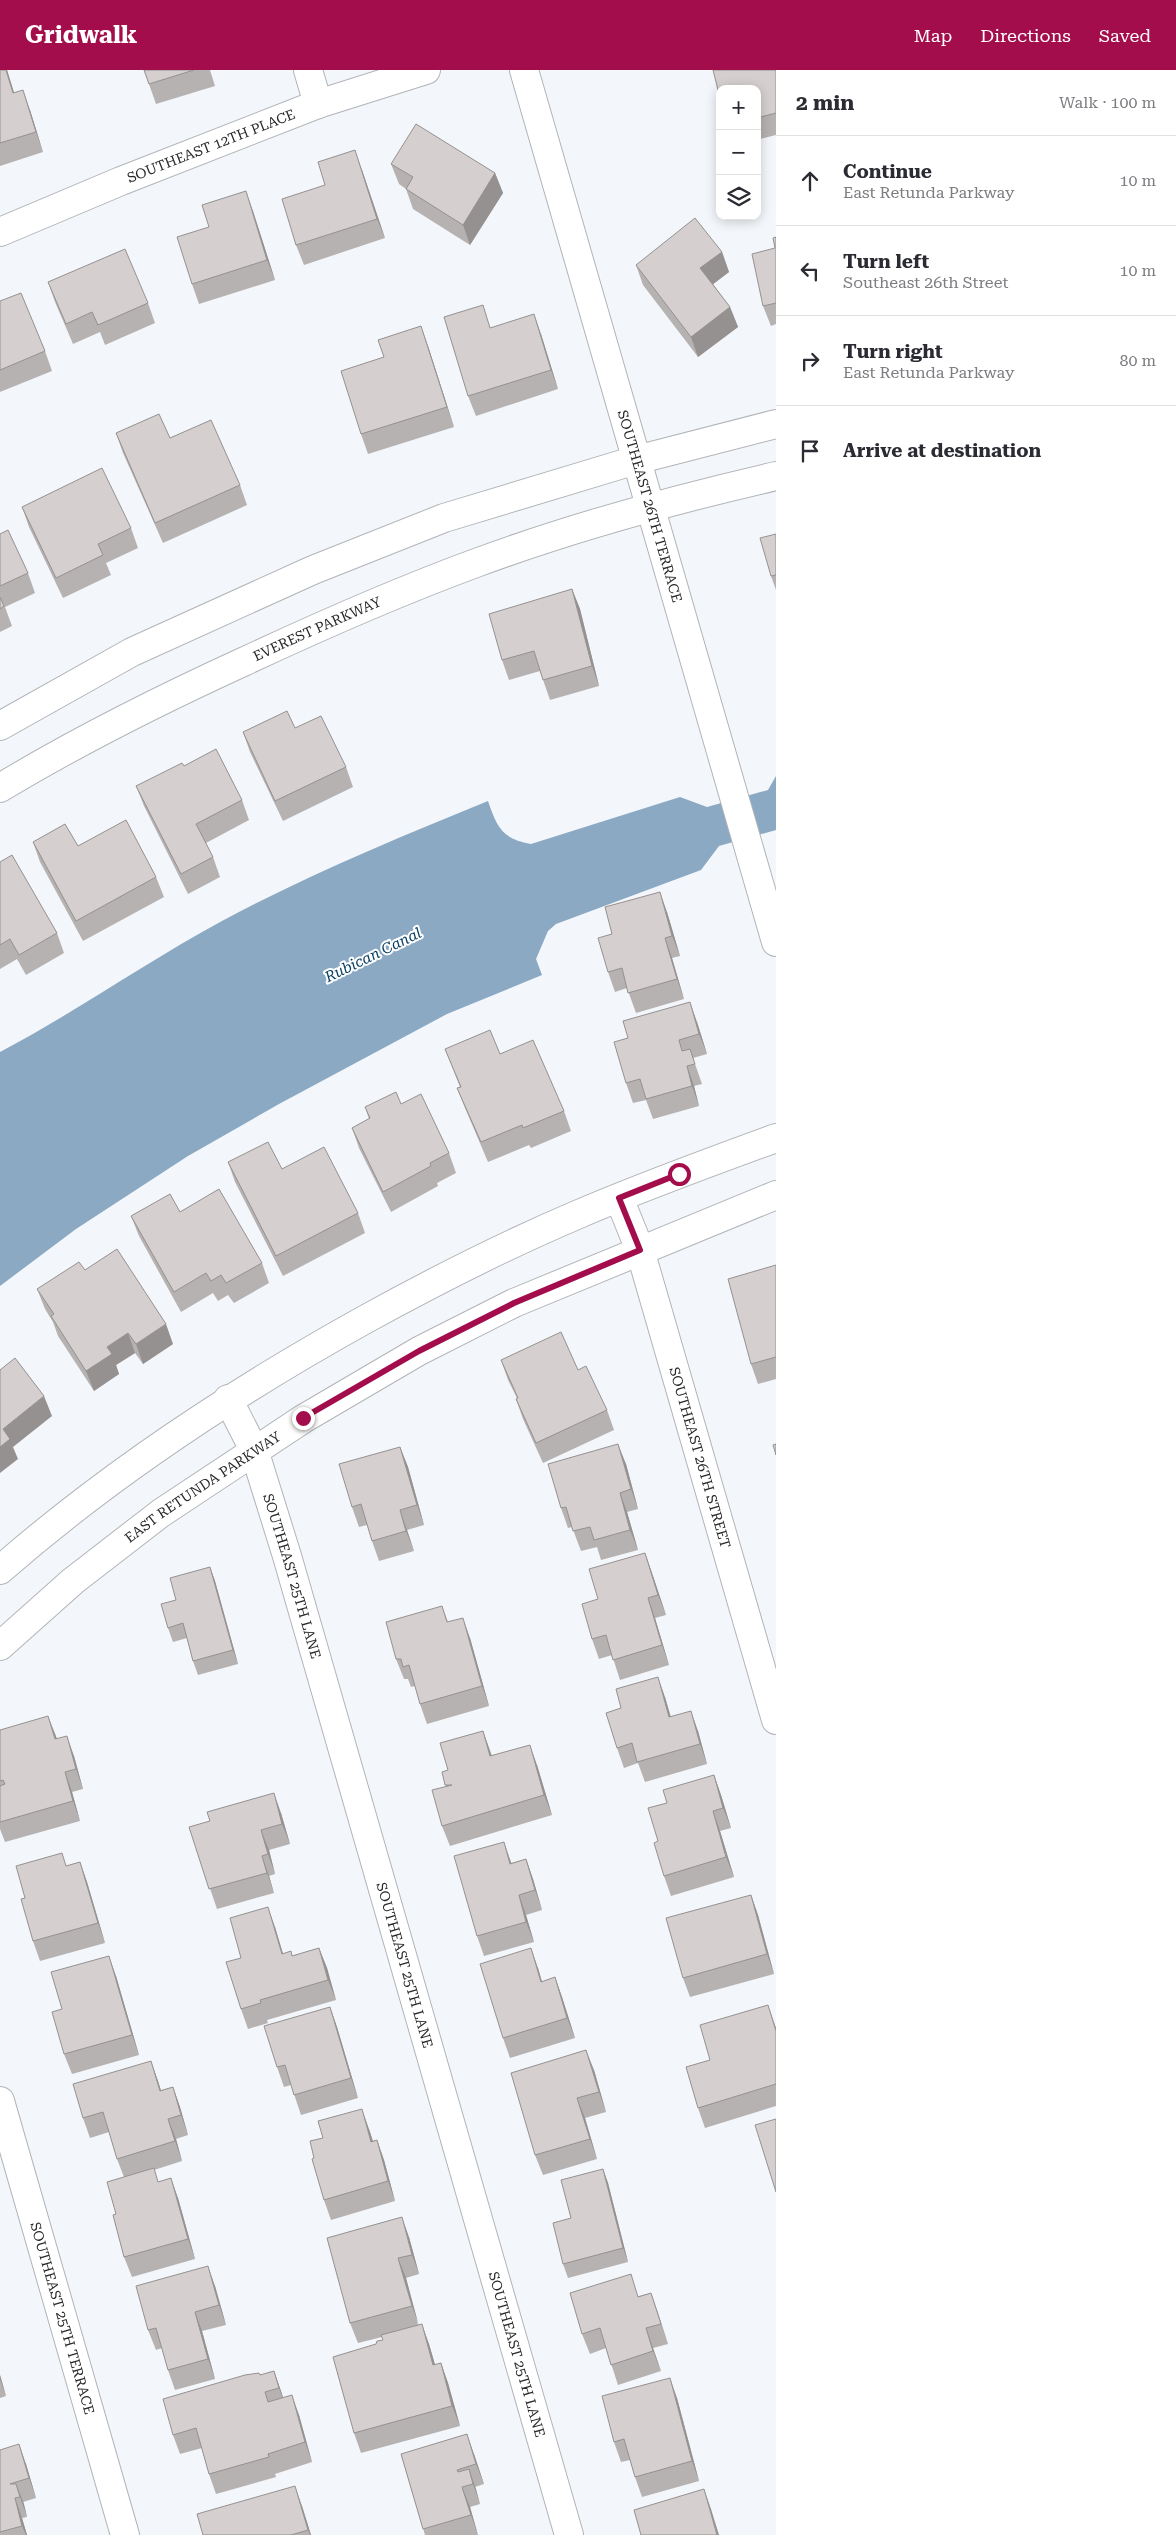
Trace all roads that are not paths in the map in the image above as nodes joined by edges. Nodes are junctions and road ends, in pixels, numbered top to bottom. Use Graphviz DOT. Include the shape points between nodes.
graph roads {
  1 [pos="308,70"];
  2 [pos="426,70"];
  3 [pos="524,70"];
  4 [pos="318,104"];
  5 [pos="0,232"];
  6 [pos="776,424"];
  7 [pos="636,460"];
  8 [pos="776,476"];
  9 [pos="650,507"];
  10 [pos="0,726"];
  11 [pos="0,788"];
  12 [pos="776,942"];
  13 [pos="776,1138"];
  14 [pos="776,1195"];
  15 [pos="619,1198"];
  16 [pos="640,1250"];
  17 [pos="228,1399"];
  18 [pos="254,1450"];
  19 [pos="0,1570"];
  20 [pos="0,1646"];
  21 [pos="776,1720"];
  22 [pos="0,2101"];
  23 [pos="125,2535"];
  24 [pos="569,2535"];
  1 -- 4 [label="street"];
  2 -- 4 [label="street, SOUTHEAST 12TH PLACE"];
  3 -- 7 [label="street, SOUTHEAST 26TH TERRACE"];
  4 -- 5 [label="street, SOUTHEAST 12TH PLACE"];
  6 -- 7 [label="street"];
  7 -- 9 [label="street, SOUTHEAST 26TH TERRACE"];
  7 -- 10 [label="street" via="444,518 313,570 132,652"];
  8 -- 9 [label="street, EVEREST PARKWAY"];
  9 -- 11 [label="street, EVEREST PARKWAY" via="477,562 322,625 178,692"];
  9 -- 12 [label="street, SOUTHEAST 26TH TERRACE"];
  13 -- 15 [label="street"];
  14 -- 16 [label="street, EAST RETUNDA PARKWAY"];
  15 -- 16 [label="street, SOUTHEAST 26TH STREET"];
  15 -- 17 [label="street" via="446,1275 295,1358"];
  16 -- 18 [label="street, EAST RETUNDA PARKWAY" via="514,1303 419,1351"];
  16 -- 21 [label="street, SOUTHEAST 26TH STREET"];
  17 -- 18 [label="street, SOUTHEAST 25TH LANE"];
  17 -- 19 [label="street" via="128,1467"];
  18 -- 20 [label="street, EAST RETUNDA PARKWAY" via="160,1513 87,1569"];
  18 -- 24 [label="street, SOUTHEAST 25TH LANE"];
  22 -- 23 [label="street, SOUTHEAST 25TH TERRACE"];
}
